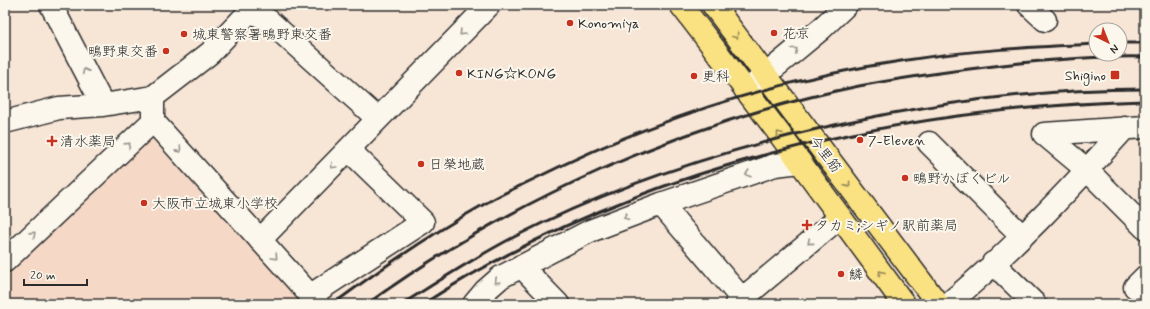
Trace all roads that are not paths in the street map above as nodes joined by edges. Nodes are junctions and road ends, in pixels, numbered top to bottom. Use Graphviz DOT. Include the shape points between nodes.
graph roads {
  1 [pos="51,5"];
  2 [pos="489,5"];
  3 [pos="681,5"];
  4 [pos="713,5"];
  5 [pos="846,5"];
  6 [pos="1029,5"];
  7 [pos="1045,20"];
  8 [pos="764,74"];
  9 [pos="746,91"];
  10 [pos="153,97"];
  11 [pos="103,105"];
  12 [pos="378,119"];
  13 [pos="5,121"];
  14 [pos="153,121"];
  15 [pos="1135,128"];
  16 [pos="929,143"];
  17 [pos="349,150"];
  18 [pos="800,162"];
  19 [pos="1087,170"];
  20 [pos="661,204"];
  21 [pos="840,217"];
  22 [pos="1145,228"];
  23 [pos="1022,236"];
  24 [pos="260,240"];
  25 [pos="5,261"];
  26 [pos="993,263"];
  27 [pos="521,266"];
  28 [pos="315,300"];
  29 [pos="739,301"];
  30 [pos="474,304"];
  31 [pos="558,304"];
  32 [pos="904,304"];
  33 [pos="938,304"];
  34 [pos="948,304"];
  35 [pos="1035,304"];
  11 -- 1 [label="street, one-way"];
  2 -- 12 [label="street, one-way"];
  3 -- 9 [label="main road, 今里筋"];
  4 -- 8 [label="main road, 今里筋, one-way"];
  8 -- 5 [label="street, one-way" via="821,29"];
  6 -- 7 [label="street"];
  8 -- 9 [label="street"];
  8 -- 33 [label="main road, 今里筋, one-way"];
  18 -- 9 [label="main road, 今里筋, one-way"];
  10 -- 11 [label="street"];
  10 -- 12 [label="street" via="210,53 250,11 268,20"];
  10 -- 14 [label="street"];
  11 -- 13 [label="street" via="59,108"];
  12 -- 17 [label="street"];
  14 -- 24 [label="street, one-way"];
  25 -- 14 [label="street, one-way"];
  15 -- 19 [label="street"];
  15 -- 19 [label="street" via="1044,134"];
  16 -- 23 [label="street"];
  17 -- 24 [label="street, one-way"];
  17 -- 28 [label="street" via="423,222"];
  18 -- 20 [label="street, one-way" via="775,165"];
  18 -- 21 [label="main road, 今里筋"];
  19 -- 22 [label="street"];
  19 -- 23 [label="street"];
  20 -- 27 [label="street, one-way" via="590,231"];
  20 -- 29 [label="street"];
  21 -- 29 [label="street, one-way"];
  32 -- 21 [label="main road, 今里筋, one-way"];
  23 -- 26 [label="street"];
  24 -- 28 [label="street, one-way"];
  26 -- 34 [label="street"];
  26 -- 35 [label="street"];
  27 -- 30 [label="street, one-way" via="501,277"];
  27 -- 31 [label="street"];
}
